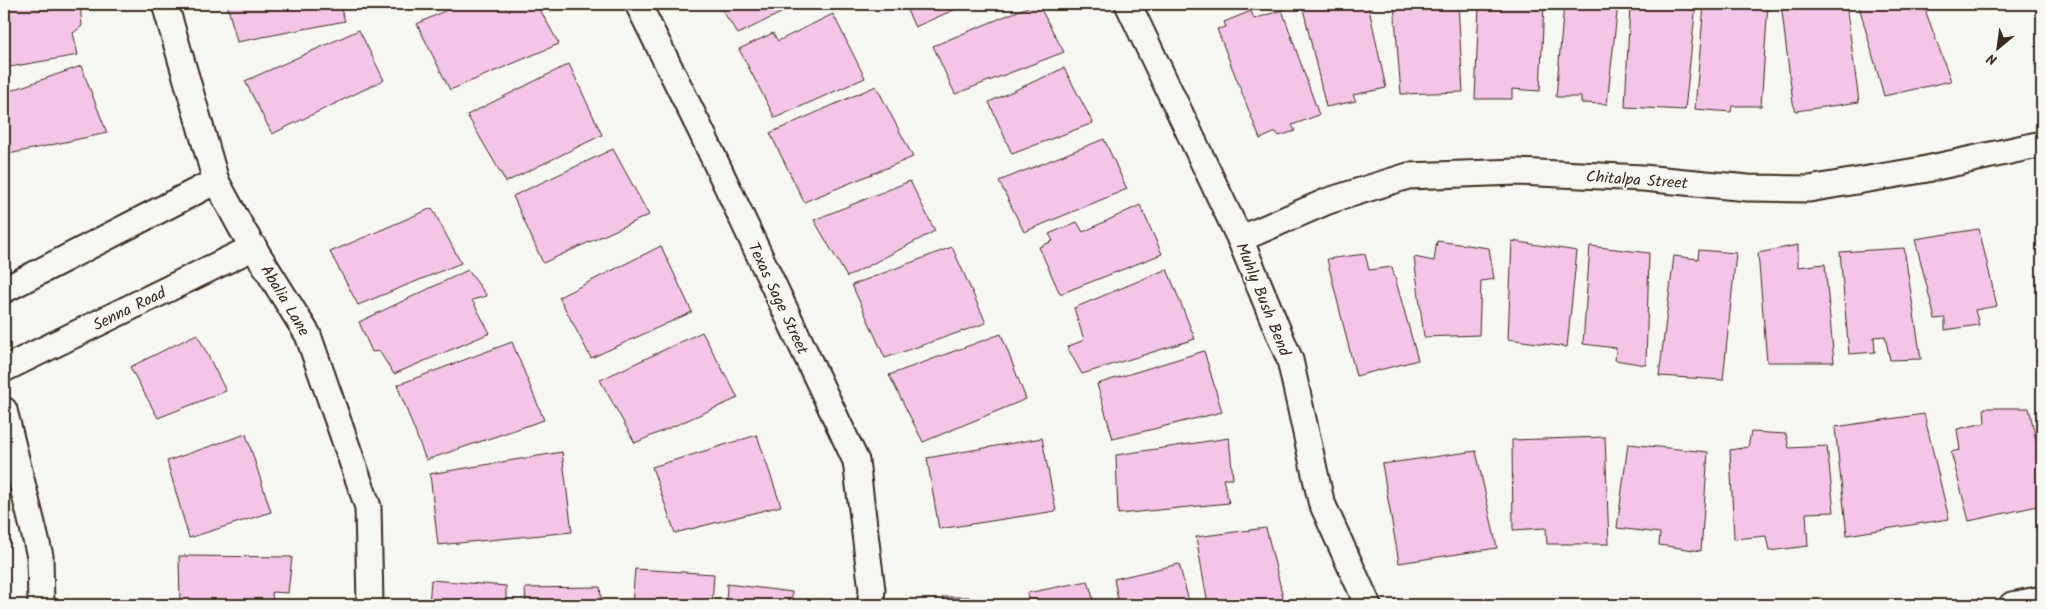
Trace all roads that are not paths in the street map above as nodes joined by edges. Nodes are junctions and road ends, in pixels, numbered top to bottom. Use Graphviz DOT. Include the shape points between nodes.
graph roads {
  1 [pos="165,4"];
  2 [pos="638,4"];
  3 [pos="1128,4"];
  4 [pos="2042,144"];
  5 [pos="216,181"];
  6 [pos="1240,239"];
  7 [pos="254,247"];
  8 [pos="4,290"];
  9 [pos="4,369"];
  10 [pos="4,410"];
  11 [pos="2042,599"];
  12 [pos="41,605"];
  13 [pos="370,605"];
  14 [pos="870,605"];
  15 [pos="1368,605"];
  16 [pos="2012,605"];
  1 -- 5 [label="street, Abalia Lane"];
  2 -- 14 [label="street, Texas Sage Street" via="856,461 872,590"];
  3 -- 6 [label="street, Muhly Bush Bend"];
  4 -- 6 [label="street, Chitalpa Street" via="1922,170 1809,189 1748,188 1643,178 1517,172 1408,176 1328,200"];
  5 -- 7 [label="street, Abalia Lane"];
  5 -- 8 [label="street"];
  6 -- 15 [label="street, Muhly Bush Bend" via="1290,360 1322,501"];
  7 -- 9 [label="street, Senna Road"];
  7 -- 13 [label="street, Abalia Lane" via="308,335 368,507"];
  10 -- 12 [label="street" via="40,556"];
  11 -- 16 [label="street"];
}
